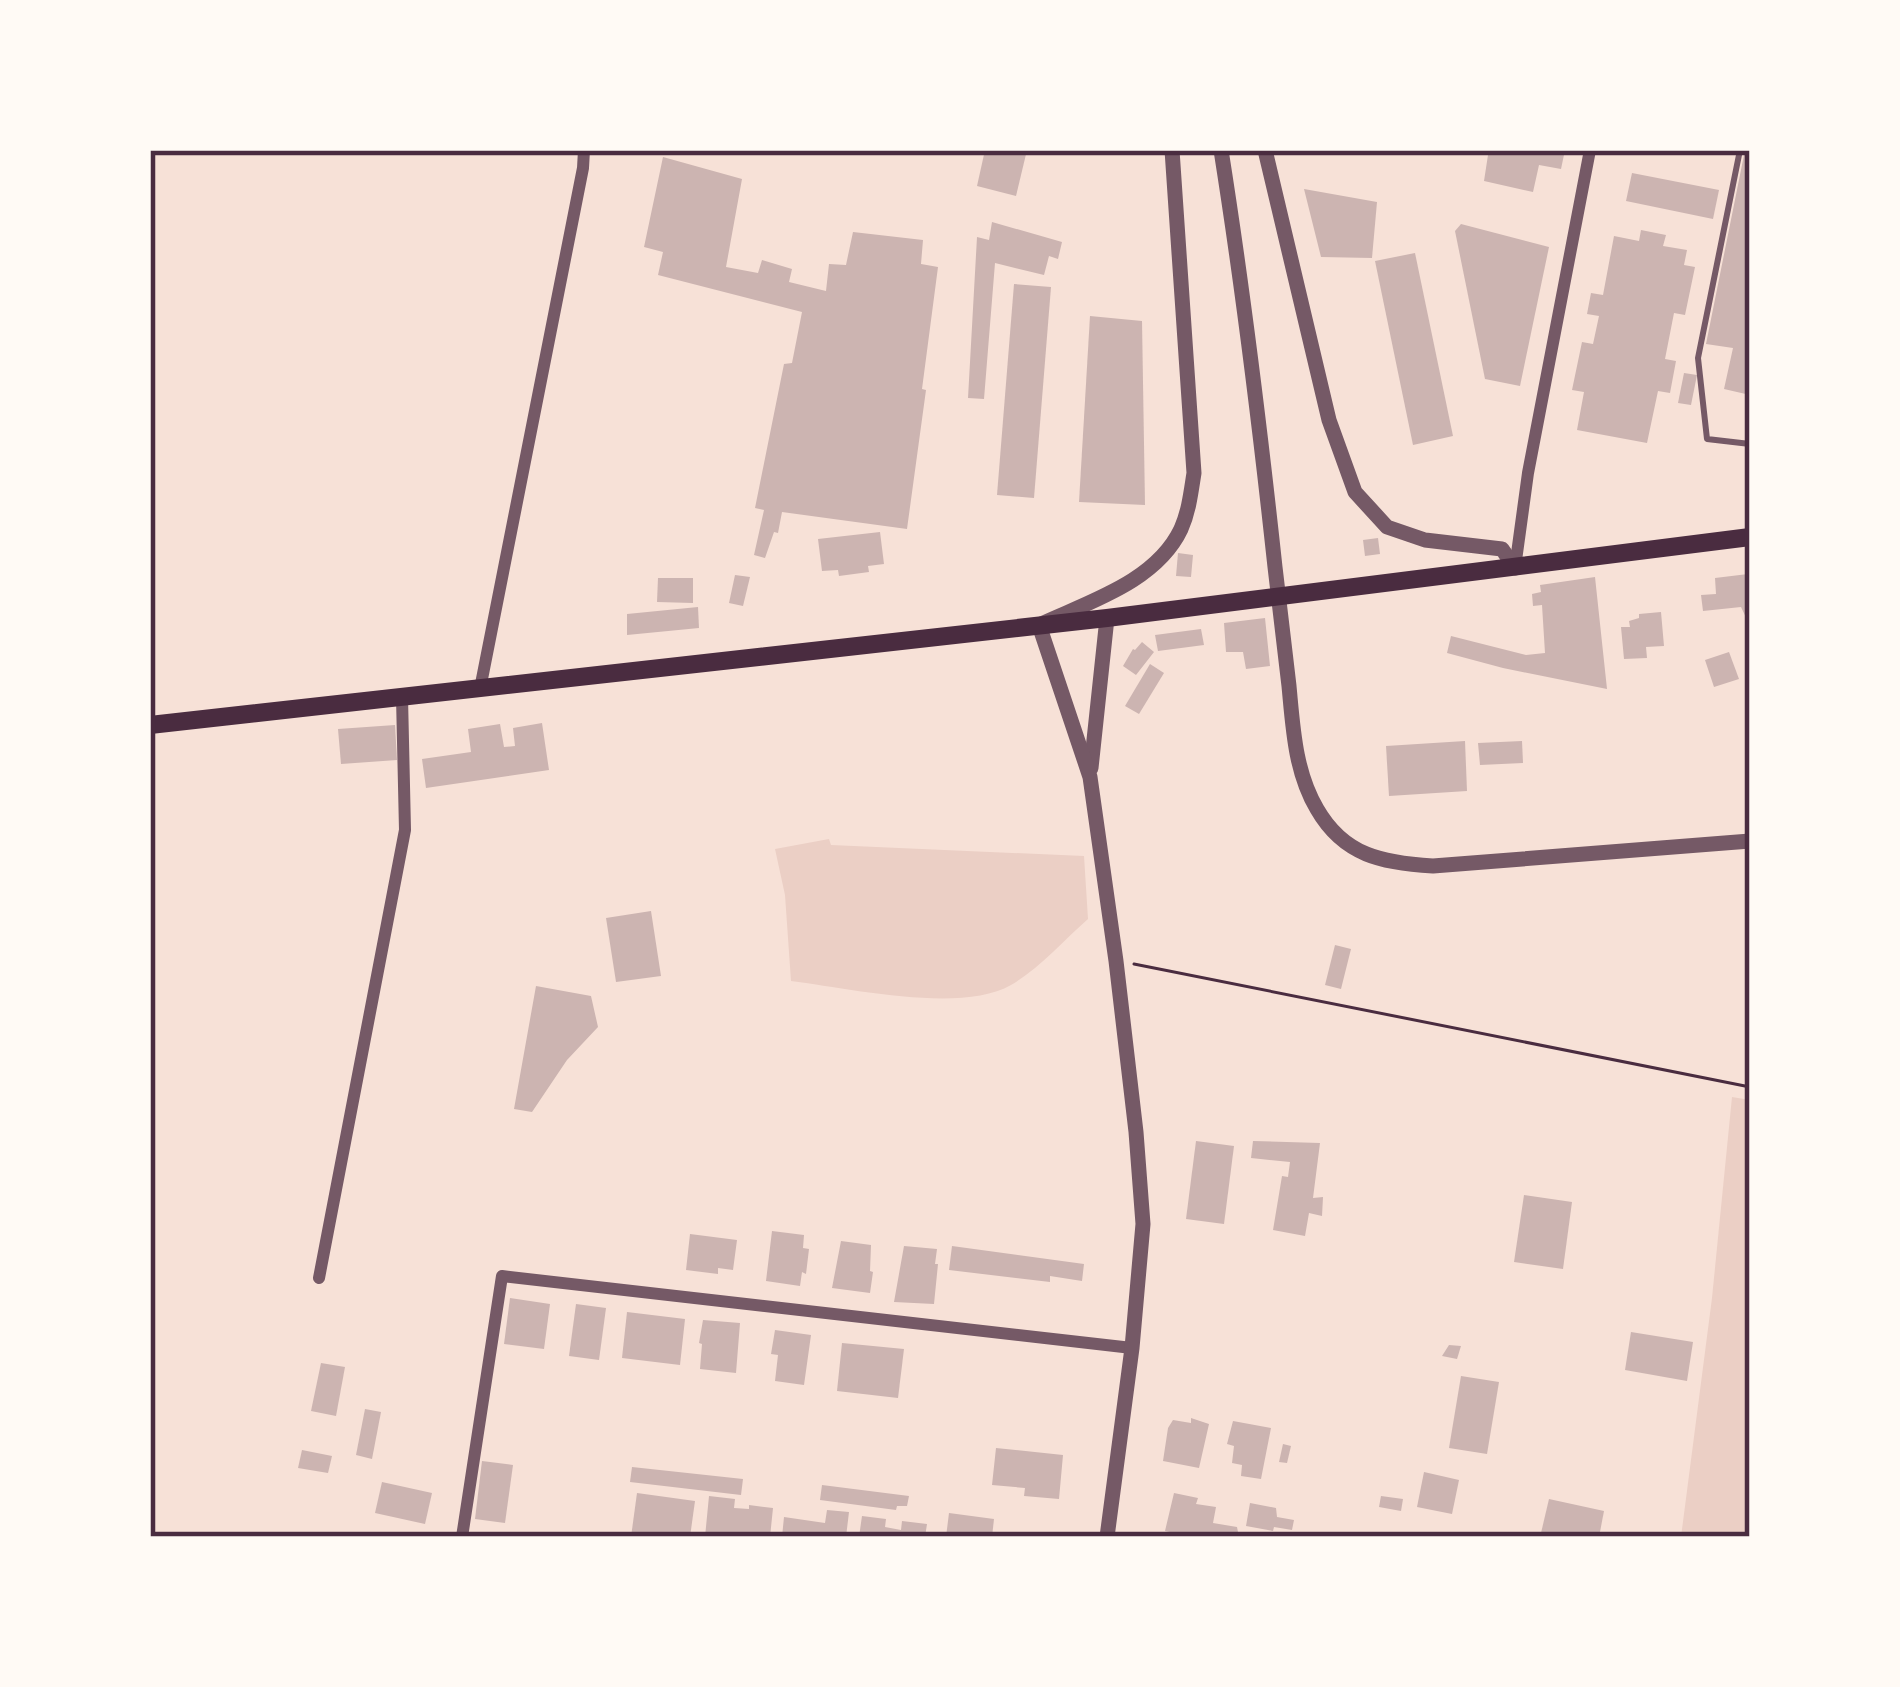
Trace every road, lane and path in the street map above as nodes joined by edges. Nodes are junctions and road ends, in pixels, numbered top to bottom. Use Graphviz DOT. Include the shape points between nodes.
graph roads {
  1 [pos="584,150"];
  2 [pos="1172,150"];
  3 [pos="1221,150"];
  4 [pos="1264,150"];
  5 [pos="1590,150"];
  6 [pos="1740,150"];
  7 [pos="1750,444"];
  8 [pos="1750,537"];
  9 [pos="1515,568"];
  10 [pos="1107,617"];
  11 [pos="1039,625"];
  12 [pos="480,689"];
  13 [pos="402,698"];
  14 [pos="150,725"];
  15 [pos="1090,777"];
  16 [pos="1750,841"];
  17 [pos="1116,961"];
  18 [pos="1750,1087"];
  19 [pos="319,1278"];
  20 [pos="1132,1348"];
  21 [pos="462,1537"];
  22 [pos="1107,1537"];
  1 -- 12 [label="street"];
  2 -- 11 [label="street" via="1190,503 1159,560"];
  3 -- 16 [label="street" via="1292,720 1302,779 1337,838 1396,864 1433,866"];
  4 -- 9 [label="street" via="1328,420 1355,493 1387,527 1502,549"];
  5 -- 9 [label="street"];
  6 -- 7 [label="lane" via="1698,358 1707,439"];
  8 -- 9 [label="main road"];
  9 -- 10 [label="main road"];
  10 -- 11 [label="main road"];
  10 -- 15 [label="street"];
  11 -- 12 [label="main road"];
  11 -- 15 [label="street"];
  12 -- 13 [label="main road"];
  13 -- 14 [label="main road"];
  13 -- 19 [label="street" via="405,830"];
  15 -- 17 [label="street"];
  17 -- 18 [label="path"];
  17 -- 20 [label="street" via="1143,1223"];
  20 -- 21 [label="street" via="502,1276"];
  20 -- 22 [label="street"];
}
